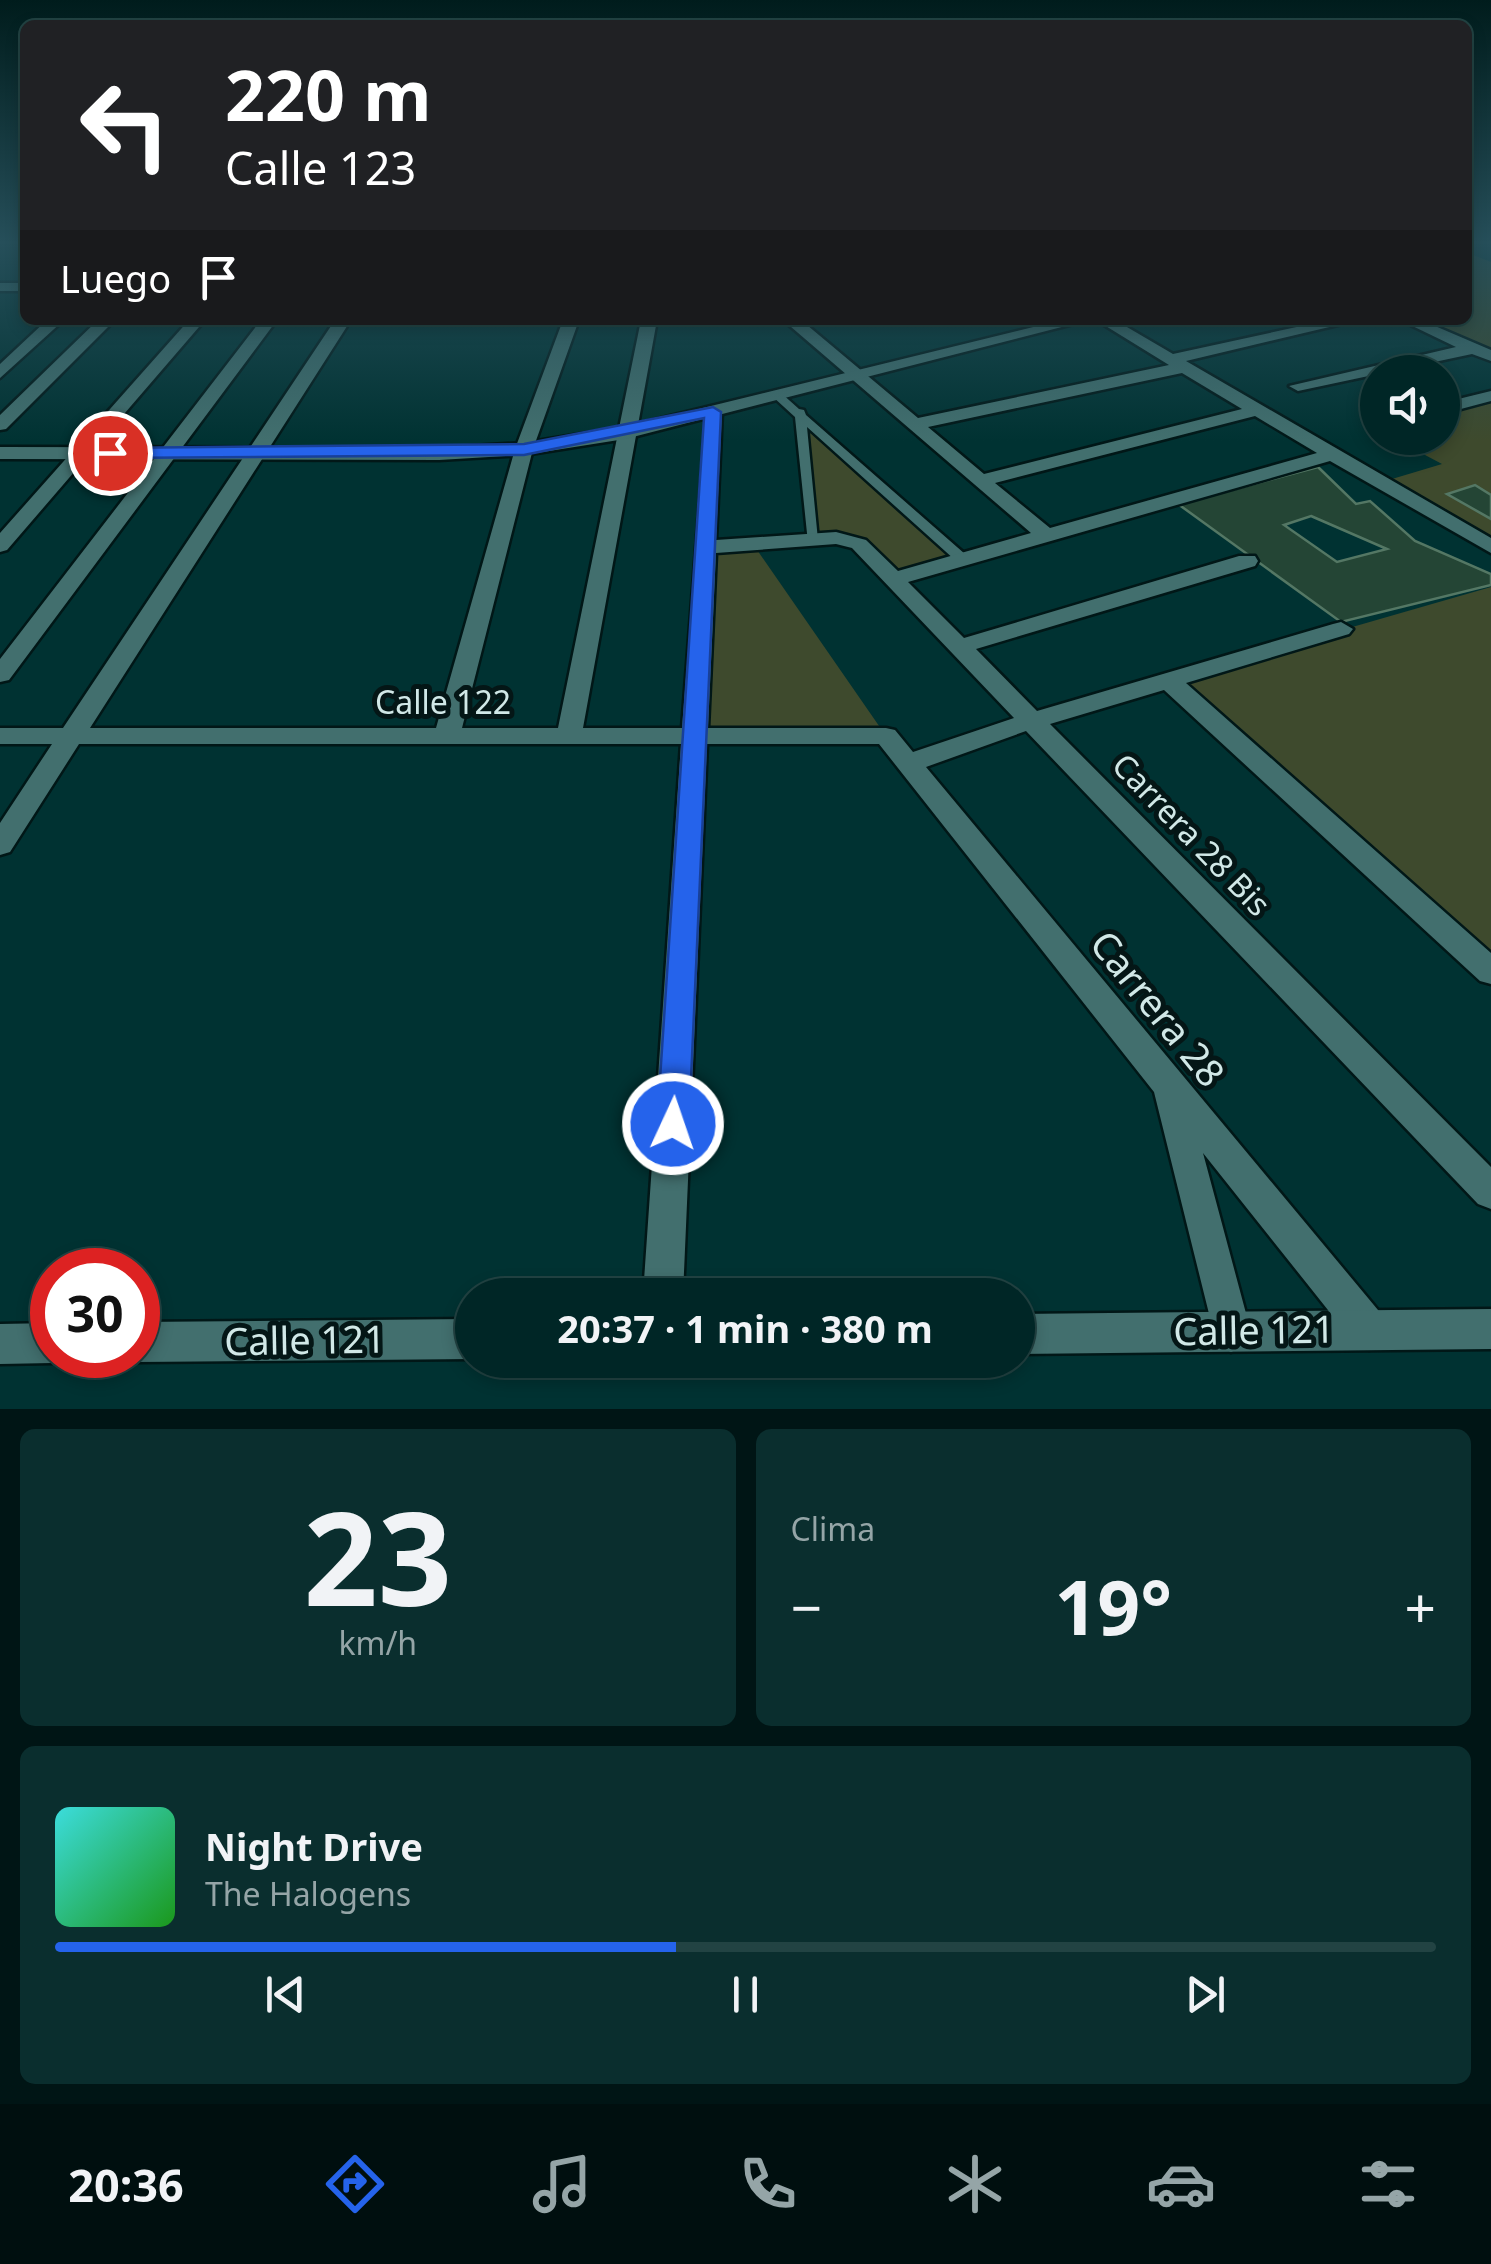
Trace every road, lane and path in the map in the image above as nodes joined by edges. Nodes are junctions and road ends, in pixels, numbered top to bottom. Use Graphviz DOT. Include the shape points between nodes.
graph roads {
  1 [pos="51,325"];
  2 [pos="102,325"];
  3 [pos="193,325"];
  4 [pos="265,325"];
  5 [pos="341,325"];
  6 [pos="569,325"];
  7 [pos="647,325"];
  8 [pos="796,325"];
  9 [pos="1060,325"];
  10 [pos="1113,325"];
  11 [pos="1331,325"];
  12 [pos="1419,325"];
  13 [pos="1470,349"];
  14 [pos="1491,356"];
  15 [pos="1178,363"];
  16 [pos="0,373"];
  17 [pos="855,373"];
  18 [pos="1298,386"];
  19 [pos="776,394"];
  20 [pos="1491,396"];
  21 [pos="1460,404"];
  22 [pos="1258,410"];
  23 [pos="713,412"];
  24 [pos="800,412"];
  25 [pos="916,424"];
  26 [pos="0,425"];
  27 [pos="625,432"];
  28 [pos="524,450"];
  29 [pos="0,453"];
  30 [pos="82,453"];
  31 [pos="168,453"];
  32 [pos="256,453"];
  33 [pos="1333,454"];
  34 [pos="982,480"];
  35 [pos="1044,534"];
  36 [pos="812,540"];
  37 [pos="0,546"];
  38 [pos="706,547"];
  39 [pos="1491,547"];
  40 [pos="960,557"];
  41 [pos="1247,561"];
  42 [pos="892,580"];
  43 [pos="1341,629"];
  44 [pos="959,648"];
  45 [pos="0,676"];
  46 [pos="1168,680"];
  47 [pos="1031,721"];
  48 [pos="0,736"];
  49 [pos="71,736"];
  50 [pos="446,736"];
  51 [pos="570,736"];
  52 [pos="695,736"];
  53 [pos="886,736"];
  54 [pos="908,763"];
  55 [pos="0,845"];
  56 [pos="1491,972"];
  57 [pos="1167,1085"];
  58 [pos="1491,1192"];
  59 [pos="665,1278"];
  60 [pos="1491,1329"];
  61 [pos="1369,1330"];
  62 [pos="1231,1332"];
  63 [pos="1035,1334"];
  64 [pos="455,1339"];
  65 [pos="160,1342"];
  66 [pos="30,1343"];
  67 [pos="0,1344"];
  1 -- 16 [label="street"];
  2 -- 26 [label="street"];
  3 -- 30 [label="street"];
  4 -- 31 [label="street"];
  5 -- 32 [label="street"];
  6 -- 28 [label="street"];
  7 -- 27 [label="street"];
  8 -- 17 [label="street"];
  9 -- 17 [label="street"];
  10 -- 15 [label="street"];
  11 -- 15 [label="street"];
  12 -- 13 [label="street"];
  13 -- 14 [label="street"];
  13 -- 18 [label="street"];
  15 -- 22 [label="street"];
  15 -- 25 [label="street"];
  17 -- 19 [label="street"];
  17 -- 25 [label="street"];
  19 -- 23 [label="street"];
  19 -- 24 [label="lane"];
  20 -- 21 [label="street"];
  22 -- 33 [label="street"];
  22 -- 34 [label="street"];
  23 -- 27 [label="street"];
  23 -- 38 [label="street"];
  24 -- 36 [label="lane"];
  24 -- 40 [label="lane"];
  25 -- 34 [label="street"];
  27 -- 28 [label="street"];
  27 -- 51 [label="street"];
  28 -- 32 [label="street"];
  28 -- 50 [label="street"];
  29 -- 30 [label="street"];
  30 -- 31 [label="street"];
  30 -- 37 [label="street"];
  31 -- 32 [label="street"];
  31 -- 45 [label="street"];
  32 -- 49 [label="street"];
  33 -- 35 [label="street"];
  33 -- 39 [label="street"];
  34 -- 35 [label="street"];
  35 -- 40 [label="street"];
  36 -- 38 [label="street"];
  36 -- 42 [label="street, Carrera 28 Bis" via="859,544"];
  38 -- 52 [label="street"];
  40 -- 42 [label="street"];
  41 -- 44 [label="street"];
  42 -- 44 [label="street, Carrera 28 Bis"];
  43 -- 46 [label="street"];
  44 -- 47 [label="street, Carrera 28 Bis"];
  46 -- 47 [label="street"];
  46 -- 56 [label="street"];
  47 -- 54 [label="street"];
  47 -- 58 [label="street, Carrera 28 Bis"];
  48 -- 49 [label="street, Calle 122"];
  49 -- 50 [label="street, Calle 122"];
  49 -- 55 [label="street"];
  50 -- 51 [label="street, Calle 122"];
  51 -- 52 [label="street, Calle 122"];
  52 -- 53 [label="street, Calle 122"];
  52 -- 59 [label="street"];
  53 -- 54 [label="street, Carrera 28"];
  54 -- 57 [label="street, Carrera 28"];
  57 -- 61 [label="street, Carrera 28"];
  57 -- 62 [label="street"];
  60 -- 61 [label="street, Calle 121"];
  61 -- 62 [label="street, Calle 121"];
  62 -- 63 [label="street, Calle 121"];
  64 -- 65 [label="street, Calle 121"];
  66 -- 67 [label="street"];
}
